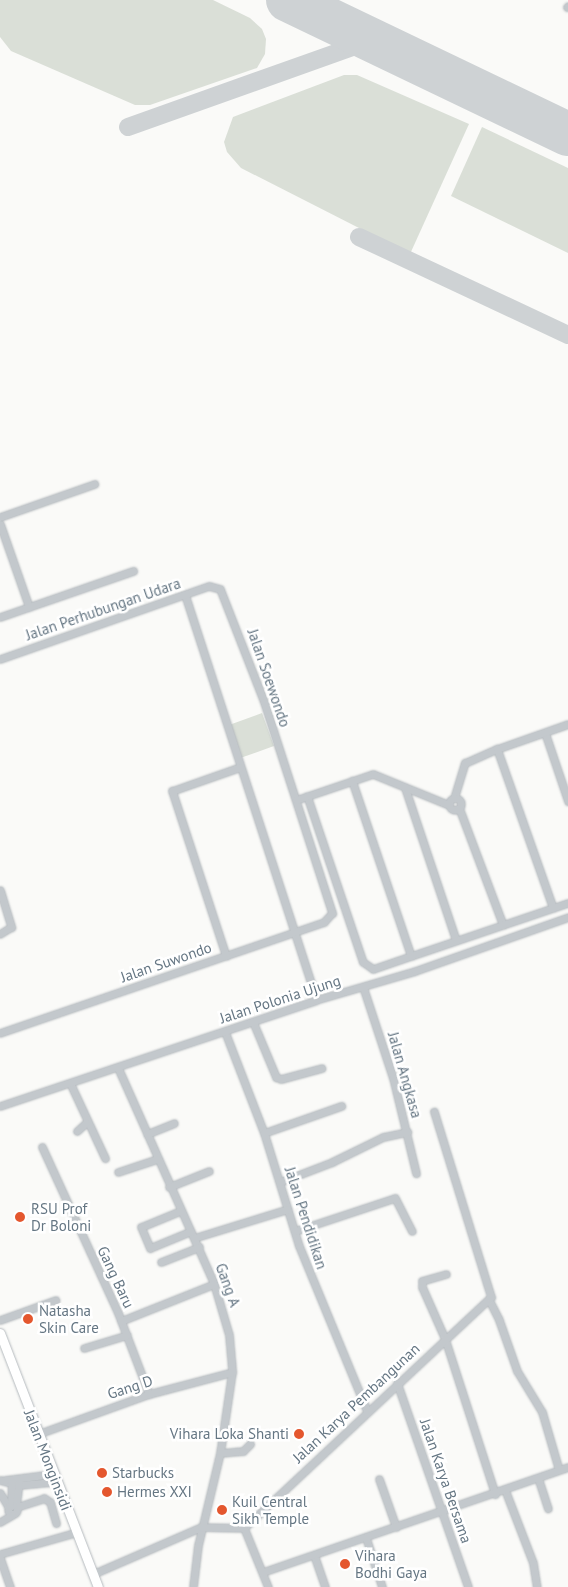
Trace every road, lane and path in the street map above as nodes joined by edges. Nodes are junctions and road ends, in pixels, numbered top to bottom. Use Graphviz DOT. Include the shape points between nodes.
graph roads {
  1 [pos="94,484"];
  2 [pos="0,517"];
  3 [pos="0,524"];
  4 [pos="133,571"];
  5 [pos="214,585"];
  6 [pos="185,595"];
  7 [pos="29,607"];
  8 [pos="0,618"];
  9 [pos="0,659"];
  10 [pos="568,724"];
  11 [pos="545,733"];
  12 [pos="497,749"];
  13 [pos="240,767"];
  14 [pos="352,781"];
  15 [pos="405,788"];
  16 [pos="307,796"];
  17 [pos="296,800"];
  18 [pos="451,801"];
  19 [pos="568,801"];
  20 [pos="0,890"];
  21 [pos="568,903"];
  22 [pos="553,908"];
  23 [pos="332,909"];
  24 [pos="568,917"];
  25 [pos="503,925"];
  26 [pos="296,932"];
  27 [pos="0,934"];
  28 [pos="456,940"];
  29 [pos="226,956"];
  30 [pos="412,956"];
  31 [pos="363,987"];
  32 [pos="313,989"];
  33 [pos="253,1022"];
  34 [pos="225,1032"];
  35 [pos="0,1033"];
  36 [pos="118,1068"];
  37 [pos="322,1068"];
  38 [pos="70,1083"];
  39 [pos="0,1106"];
  40 [pos="341,1106"];
  41 [pos="434,1112"];
  42 [pos="86,1122"];
  43 [pos="174,1123"];
  44 [pos="77,1131"];
  45 [pos="407,1132"];
  46 [pos="264,1133"];
  47 [pos="147,1134"];
  48 [pos="42,1147"];
  49 [pos="105,1158"];
  50 [pos="157,1159"];
  51 [pos="209,1171"];
  52 [pos="118,1172"];
  53 [pos="416,1173"];
  54 [pos="280,1182"];
  55 [pos="169,1187"];
  56 [pos="288,1209"];
  57 [pos="180,1211"];
  58 [pos="294,1231"];
  59 [pos="412,1231"];
  60 [pos="193,1234"];
  61 [pos="199,1247"];
  62 [pos="161,1262"];
  63 [pos="446,1274"];
  64 [pos="214,1284"];
  65 [pos="56,1300"];
  66 [pos="489,1300"];
  67 [pos="0,1320"];
  68 [pos="121,1320"];
  69 [pos="0,1333"];
  70 [pos="127,1335"];
  71 [pos="445,1339"];
  72 [pos="84,1348"];
  73 [pos="232,1372"];
  74 [pos="398,1383"];
  75 [pos="149,1394"];
  76 [pos="367,1411"];
  77 [pos="38,1434"];
  78 [pos="250,1444"];
  79 [pos="220,1453"];
  80 [pos="568,1467"];
  81 [pos="559,1470"];
  82 [pos="54,1478"];
  83 [pos="538,1478"];
  84 [pos="379,1479"];
  85 [pos="1,1480"];
  86 [pos="15,1482"];
  87 [pos="505,1490"];
  88 [pos="0,1493"];
  89 [pos="495,1494"];
  90 [pos="548,1508"];
  91 [pos="13,1509"];
  92 [pos="442,1512"];
  93 [pos="0,1522"];
  94 [pos="56,1523"];
  95 [pos="201,1527"];
  96 [pos="396,1527"];
  97 [pos="244,1528"];
  98 [pos="77,1532"];
  99 [pos="366,1538"];
  100 [pos="0,1554"];
  101 [pos="314,1555"];
  102 [pos="0,1558"];
  103 [pos="263,1572"];
  104 [pos="93,1574"];
  105 [pos="10,1587"];
  106 [pos="98,1587"];
  107 [pos="193,1587"];
  108 [pos="268,1587"];
  109 [pos="325,1587"];
  110 [pos="382,1587"];
  111 [pos="468,1587"];
  112 [pos="537,1587"];
  1 -- 2 [label="street"];
  3 -- 7 [label="street"];
  4 -- 7 [label="street"];
  5 -- 6 [label="street, Jalan Perhubungan Udara"];
  5 -- 17 [label="street, Jalan Soewondo" via="225,595"];
  6 -- 9 [label="street, Jalan Perhubungan Udara"];
  6 -- 13 [label="street"];
  7 -- 8 [label="street"];
  10 -- 11 [label="street"];
  11 -- 12 [label="street"];
  11 -- 19 [label="street"];
  12 -- 18 [label="street" via="465,763"];
  12 -- 22 [label="street"];
  13 -- 26 [label="street"];
  13 -- 29 [label="street" via="172,791"];
  14 -- 15 [label="street" via="377,774"];
  14 -- 16 [label="street"];
  14 -- 30 [label="street"];
  15 -- 18 [label="street"];
  15 -- 28 [label="street"];
  16 -- 17 [label="street"];
  16 -- 30 [label="street" via="363,962 373,969"];
  17 -- 23 [label="street, Jalan Soewondo"];
  18 -- 25 [label="street" via="454,810 459,808"];
  20 -- 27 [label="street" via="11,928"];
  21 -- 22 [label="street"];
  22 -- 25 [label="street"];
  23 -- 26 [label="street, Jalan Suwondo" via="328,920"];
  24 -- 31 [label="street, Jalan Polonia Ujung"];
  25 -- 28 [label="street"];
  26 -- 29 [label="street, Jalan Suwondo"];
  26 -- 32 [label="street"];
  28 -- 30 [label="street"];
  29 -- 35 [label="street, Jalan Suwondo"];
  31 -- 33 [label="street, Jalan Polonia Ujung"];
  31 -- 45 [label="street, Jalan Angkasa"];
  33 -- 34 [label="street, Jalan Polonia Ujung"];
  33 -- 37 [label="street" via="276,1077 288,1078"];
  34 -- 36 [label="street, Jalan Polonia Ujung"];
  34 -- 46 [label="street, Jalan Pendidikan"];
  36 -- 38 [label="street, Jalan Polonia Ujung"];
  36 -- 47 [label="street, Gang A"];
  38 -- 39 [label="street, Jalan Polonia Ujung"];
  38 -- 42 [label="street"];
  40 -- 46 [label="street"];
  41 -- 66 [label="street" via="488,1282"];
  42 -- 44 [label="street"];
  42 -- 49 [label="street" via="96,1134"];
  43 -- 47 [label="street"];
  45 -- 53 [label="street, Jalan Angkasa"];
  45 -- 54 [label="street" via="383,1137"];
  46 -- 54 [label="street, Jalan Pendidikan"];
  47 -- 50 [label="street, Gang A"];
  48 -- 68 [label="street, Gang Baru"];
  50 -- 52 [label="street"];
  50 -- 55 [label="street, Gang A"];
  51 -- 55 [label="street"];
  54 -- 56 [label="street, Jalan Pendidikan"];
  55 -- 57 [label="street, Gang A"];
  56 -- 58 [label="street, Jalan Pendidikan"];
  56 -- 60 [label="street"];
  57 -- 60 [label="street, Gang A"];
  57 -- 60 [label="street" via="141,1227 150,1248"];
  58 -- 59 [label="street" via="395,1198"];
  58 -- 76 [label="street, Jalan Pendidikan"];
  60 -- 61 [label="street, Gang A"];
  61 -- 62 [label="street"];
  61 -- 64 [label="street, Gang A"];
  63 -- 71 [label="street" via="422,1283"];
  64 -- 68 [label="street"];
  64 -- 73 [label="street, Gang A" via="226,1322"];
  65 -- 67 [label="street"];
  66 -- 71 [label="street, Jalan Karya Pembangunan"];
  66 -- 81 [label="street" via="517,1371 542,1412"];
  68 -- 70 [label="street, Gang Baru"];
  69 -- 77 [label="main road, Jalan Monginsidi"];
  70 -- 72 [label="street"];
  70 -- 75 [label="street, Gang Baru"];
  71 -- 74 [label="street, Jalan Karya Pembangunan"];
  71 -- 89 [label="street"];
  73 -- 75 [label="street, Gang D"];
  73 -- 79 [label="street, Gang A"];
  74 -- 76 [label="street, Jalan Karya Pembangunan"];
  74 -- 92 [label="street, Jalan Karya Bersama"];
  75 -- 77 [label="street, Gang D"];
  76 -- 97 [label="street, Jalan Karya Pembangunan"];
  77 -- 82 [label="main road, Jalan Monginsidi"];
  78 -- 79 [label="street" via="243,1452"];
  79 -- 95 [label="street, Gang A"];
  80 -- 81 [label="street"];
  81 -- 83 [label="street"];
  82 -- 86 [label="street"];
  82 -- 98 [label="main road, Jalan Monginsidi"];
  83 -- 87 [label="street"];
  83 -- 90 [label="street"];
  84 -- 96 [label="street"];
  85 -- 86 [label="street"];
  86 -- 91 [label="street"];
  87 -- 89 [label="street"];
  87 -- 112 [label="street" via="533,1563"];
  88 -- 91 [label="street"];
  89 -- 92 [label="street"];
  91 -- 93 [label="street"];
  91 -- 94 [label="street" via="44,1498 50,1502"];
  92 -- 96 [label="street"];
  92 -- 111 [label="street, Jalan Karya Bersama"];
  95 -- 97 [label="street"];
  95 -- 104 [label="street"];
  95 -- 107 [label="street, Gang A"];
  96 -- 99 [label="street"];
  97 -- 103 [label="street"];
  98 -- 100 [label="street"];
  98 -- 104 [label="main road, Jalan Monginsidi"];
  99 -- 101 [label="street"];
  99 -- 110 [label="street"];
  101 -- 103 [label="street"];
  101 -- 109 [label="street"];
  102 -- 105 [label="street"];
  103 -- 108 [label="street"];
  104 -- 106 [label="main road, Jalan Monginsidi"];
}
